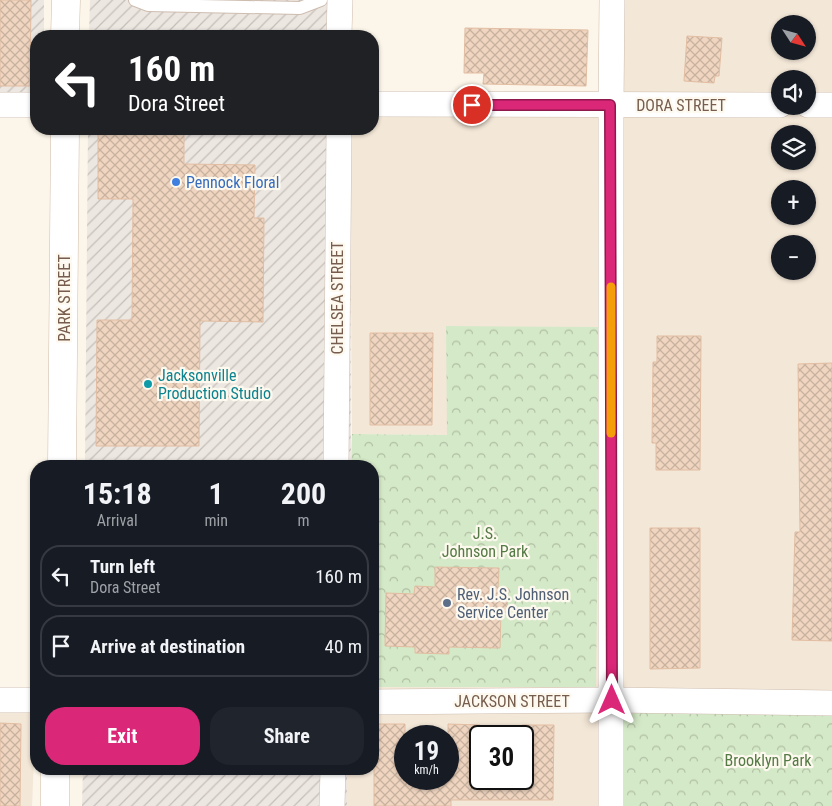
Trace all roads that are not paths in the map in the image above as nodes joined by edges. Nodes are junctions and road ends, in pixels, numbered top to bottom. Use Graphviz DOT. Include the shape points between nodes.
graph roads {
  1 [pos="66,0"];
  2 [pos="135,0"];
  3 [pos="321,0"];
  4 [pos="340,0"];
  5 [pos="612,0"];
  6 [pos="66,30"];
  7 [pos="339,30"];
  8 [pos="379,104"];
  9 [pos="0,105"];
  10 [pos="30,105"];
  11 [pos="610,105"];
  12 [pos="771,105"];
  13 [pos="816,105"];
  14 [pos="832,105"];
  15 [pos="65,135"];
  16 [pos="338,135"];
  17 [pos="62,460"];
  18 [pos="336,460"];
  19 [pos="0,700"];
  20 [pos="30,700"];
  21 [pos="612,700"];
  22 [pos="379,702"];
  23 [pos="832,703"];
  24 [pos="55,775"];
  25 [pos="333,775"];
  26 [pos="55,806"];
  27 [pos="332,806"];
  28 [pos="611,806"];
  1 -- 6 [label="street"];
  2 -- 3 [label="lane" via="148,6 300,8"];
  4 -- 7 [label="street"];
  5 -- 11 [label="street"];
  8 -- 11 [label="street, DORA STREET"];
  9 -- 10 [label="street"];
  11 -- 12 [label="street, DORA STREET"];
  11 -- 21 [label="street"];
  13 -- 14 [label="street"];
  15 -- 17 [label="street, PARK STREET"];
  16 -- 18 [label="street, CHELSEA STREET"];
  19 -- 20 [label="street"];
  21 -- 22 [label="street, JACKSON STREET"];
  21 -- 23 [label="street, JACKSON STREET"];
  21 -- 28 [label="street"];
  24 -- 26 [label="street"];
  25 -- 27 [label="street"];
}
